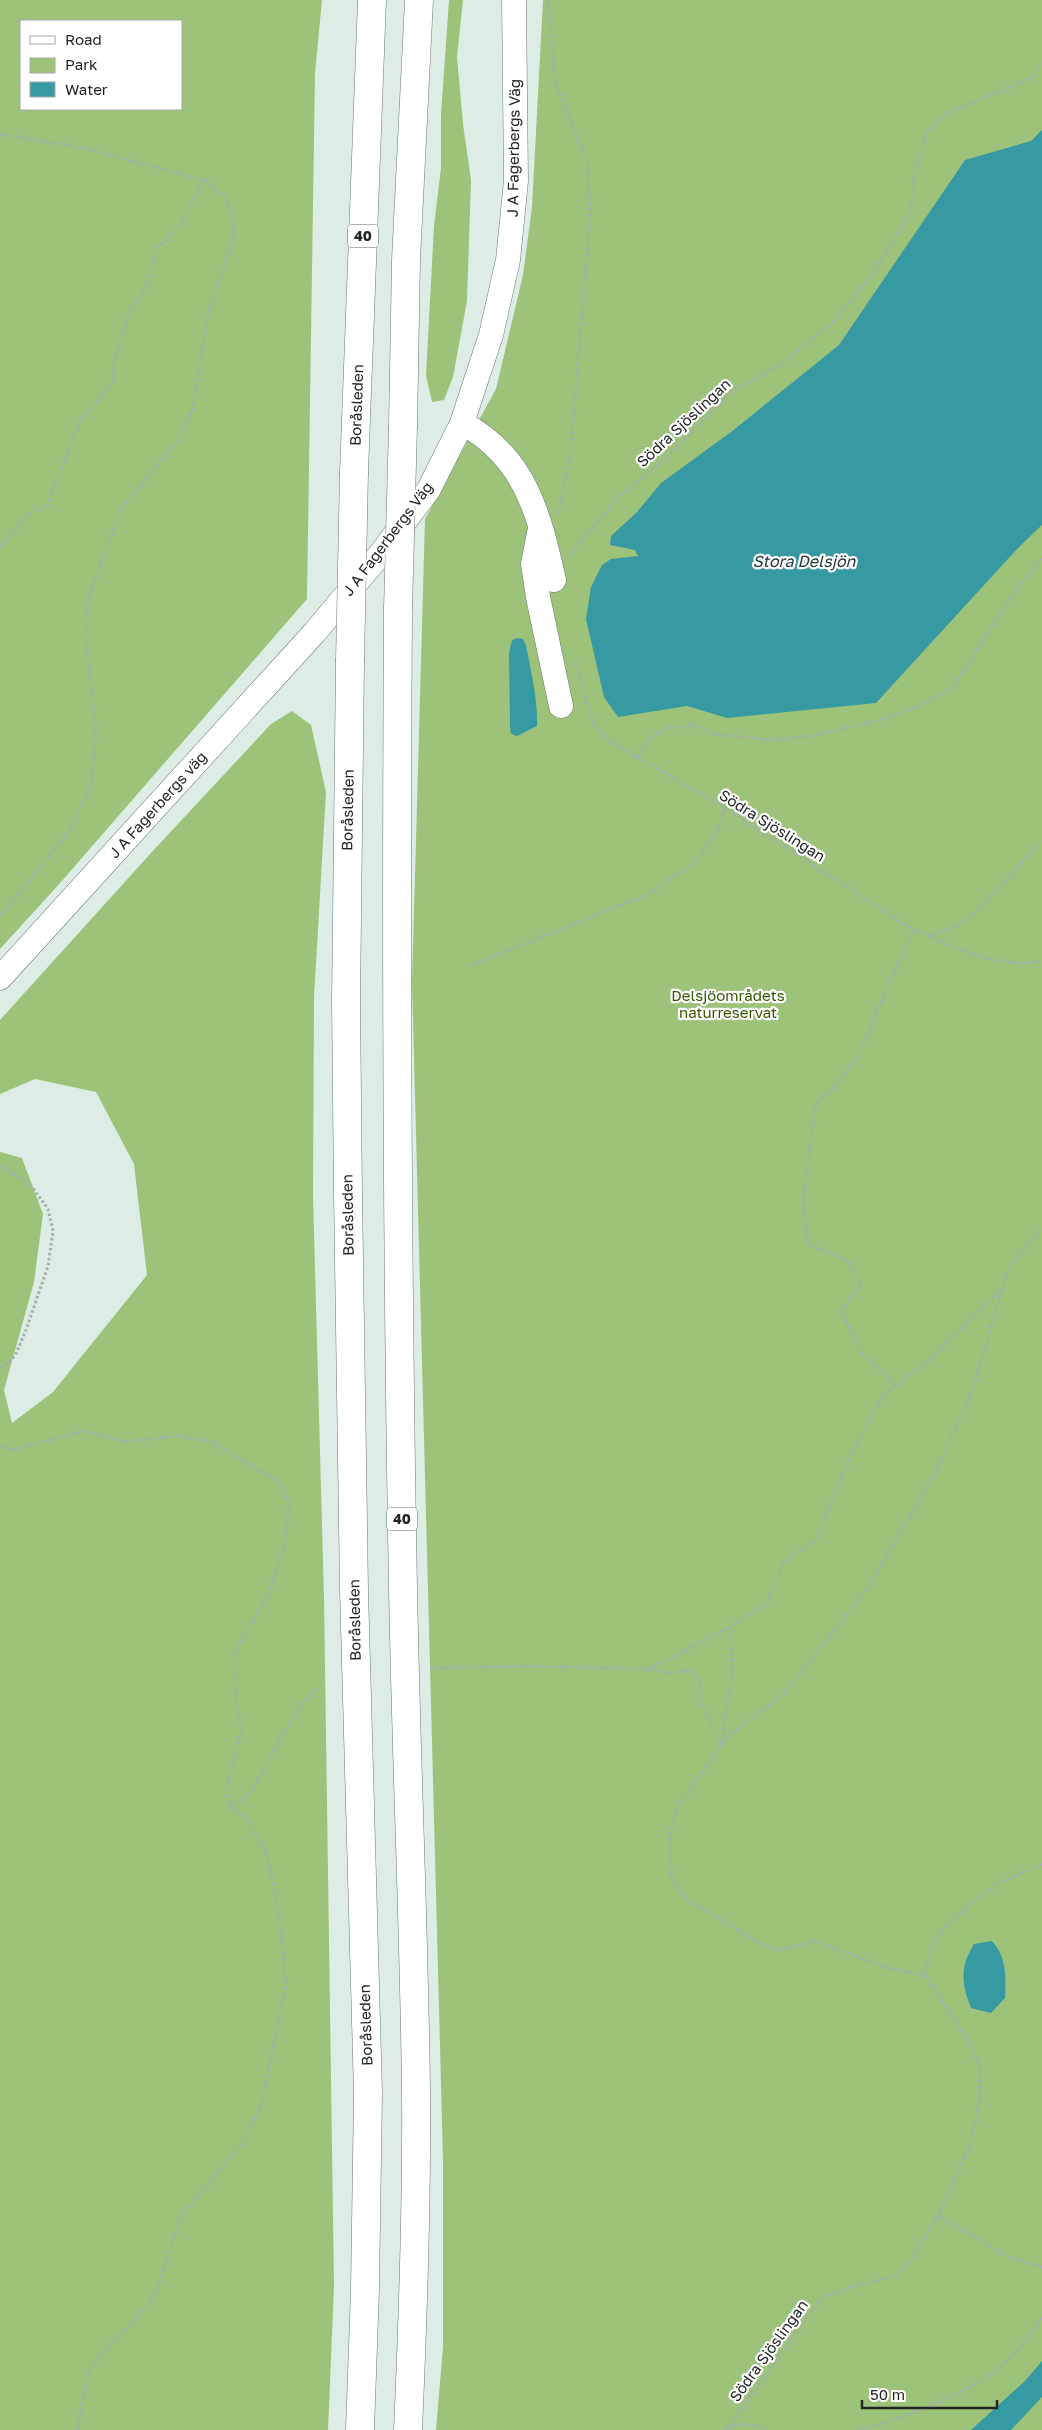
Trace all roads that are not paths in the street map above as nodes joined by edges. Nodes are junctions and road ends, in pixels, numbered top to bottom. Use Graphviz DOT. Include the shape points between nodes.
graph roads {
  1 [pos="372,0"];
  2 [pos="419,0"];
  3 [pos="514,0"];
  4 [pos="462,423"];
  5 [pos="549,524"];
  6 [pos="554,580"];
  7 [pos="315,632"];
  8 [pos="561,706"];
  9 [pos="0,978"];
  10 [pos="360,2430"];
  11 [pos="408,2430"];
  1 -- 10 [label="highway, Boråsleden / 40, bridge" via="354,472 346,1002 354,1580 368,2093"];
  2 -- 11 [label="highway, 40, bridge" via="406,260 398,609 396,991 403,1580 416,2094 414,2293"];
  3 -- 4 [label="street, J A Fagerbergs Väg" via="516,181 508,260 491,335"];
  4 -- 5 [label="street" via="477,431 512,464"];
  4 -- 7 [label="street, J A Fagerbergs Väg" via="429,489 382,552"];
  5 -- 6 [label="street"];
  5 -- 8 [label="street" via="533,564"];
  7 -- 9 [label="street, J A Fagerbergs väg"];
}
